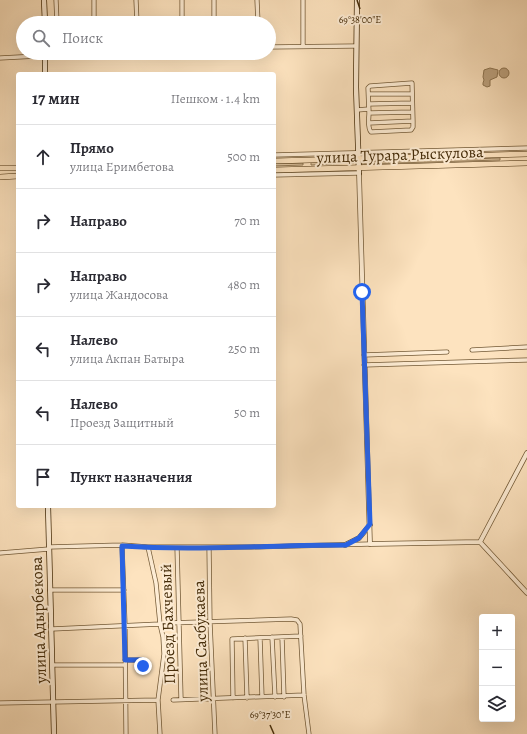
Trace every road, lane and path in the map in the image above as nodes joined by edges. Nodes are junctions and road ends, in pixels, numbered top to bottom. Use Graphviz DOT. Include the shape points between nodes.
graph roads {
  1 [pos="44,0"];
  2 [pos="56,0"];
  3 [pos="94,0"];
  4 [pos="136,0"];
  5 [pos="182,0"];
  6 [pos="214,0"];
  7 [pos="257,0"];
  8 [pos="303,0"];
  9 [pos="357,0"];
  10 [pos="45,16"];
  11 [pos="57,16"];
  12 [pos="94,16"];
  13 [pos="136,16"];
  14 [pos="182,16"];
  15 [pos="214,16"];
  16 [pos="258,16"];
  17 [pos="303,46"];
  18 [pos="356,46"];
  19 [pos="276,47"];
  20 [pos="16,57"];
  21 [pos="0,58"];
  22 [pos="45,60"];
  23 [pos="45,72"];
  24 [pos="369,94"];
  25 [pos="412,94"];
  26 [pos="412,103"];
  27 [pos="369,104"];
  28 [pos="357,110"];
  29 [pos="369,111"];
  30 [pos="412,112"];
  31 [pos="413,121"];
  32 [pos="369,123"];
  33 [pos="527,148"];
  34 [pos="504,154"];
  35 [pos="527,154"];
  36 [pos="276,155"];
  37 [pos="358,155"];
  38 [pos="306,160"];
  39 [pos="276,161"];
  40 [pos="504,163"];
  41 [pos="527,163"];
  42 [pos="0,168"];
  43 [pos="16,168"];
  44 [pos="332,169"];
  45 [pos="276,170"];
  46 [pos="306,170"];
  47 [pos="359,171"];
  48 [pos="320,173"];
  49 [pos="276,175"];
  50 [pos="16,176"];
  51 [pos="0,177"];
  52 [pos="527,347"];
  53 [pos="472,350"];
  54 [pos="447,352"];
  55 [pos="364,355"];
  56 [pos="527,360"];
  57 [pos="364,365"];
  58 [pos="527,453"];
  59 [pos="48,508"];
  60 [pos="370,524"];
  61 [pos="480,542"];
  62 [pos="370,544"];
  63 [pos="346,545"];
  64 [pos="122,546"];
  65 [pos="148,547"];
  66 [pos="177,547"];
  67 [pos="209,547"];
  68 [pos="49,548"];
  69 [pos="0,553"];
  70 [pos="50,590"];
  71 [pos="124,590"];
  72 [pos="527,593"];
  73 [pos="210,623"];
  74 [pos="160,624"];
  75 [pos="169,624"];
  76 [pos="179,624"];
  77 [pos="125,625"];
  78 [pos="52,629"];
  79 [pos="301,636"];
  80 [pos="272,637"];
  81 [pos="282,637"];
  82 [pos="245,638"];
  83 [pos="260,638"];
  84 [pos="125,660"];
  85 [pos="53,665"];
  86 [pos="125,665"];
  87 [pos="143,666"];
  88 [pos="304,695"];
  89 [pos="262,697"];
  90 [pos="275,697"];
  91 [pos="284,697"];
  92 [pos="233,698"];
  93 [pos="247,698"];
  94 [pos="181,699"];
  95 [pos="214,699"];
  96 [pos="125,700"];
  97 [pos="158,700"];
  98 [pos="173,700"];
  99 [pos="54,702"];
  100 [pos="0,703"];
  101 [pos="54,734"];
  102 [pos="126,734"];
  103 [pos="160,734"];
  104 [pos="215,734"];
  105 [pos="309,734"];
  1 -- 10 [label="main road"];
  2 -- 11 [label="street"];
  3 -- 12 [label="street"];
  4 -- 13 [label="street"];
  5 -- 14 [label="street"];
  6 -- 15 [label="street"];
  7 -- 16 [label="street"];
  8 -- 17 [label="street"];
  9 -- 18 [label="main road"];
  17 -- 18 [label="street"];
  17 -- 19 [label="street"];
  18 -- 28 [label="main road"];
  20 -- 21 [label="street"];
  22 -- 23 [label="main road"];
  24 -- 25 [label="street"];
  24 -- 25 [label="street" via="370,86 411,83"];
  24 -- 27 [label="street"];
  25 -- 26 [label="street"];
  26 -- 27 [label="street"];
  26 -- 30 [label="street"];
  27 -- 29 [label="street"];
  28 -- 29 [label="street"];
  28 -- 37 [label="main road"];
  29 -- 30 [label="street"];
  29 -- 32 [label="street"];
  30 -- 31 [label="street"];
  31 -- 32 [label="street"];
  31 -- 32 [label="street" via="411,130 371,132"];
  33 -- 37 [label="street"];
  34 -- 35 [label="main road"];
  34 -- 37 [label="main road"];
  34 -- 40 [label="main road"];
  36 -- 37 [label="street"];
  37 -- 38 [label="main road"];
  37 -- 47 [label="main road"];
  38 -- 39 [label="main road"];
  38 -- 46 [label="main road"];
  40 -- 41 [label="main road, улица Турара Рыскулова"];
  40 -- 47 [label="main road, улица Турара Рыскулова"];
  42 -- 43 [label="main road"];
  44 -- 46 [label="main road, улица Турара Рыскулова"];
  44 -- 47 [label="main road, улица Турара Рыскулова"];
  44 -- 48 [label="street"];
  45 -- 46 [label="main road, улица Турара Рыскулова"];
  47 -- 48 [label="street"];
  47 -- 55 [label="street"];
  48 -- 49 [label="street"];
  50 -- 51 [label="main road"];
  52 -- 53 [label="street"];
  54 -- 55 [label="street"];
  55 -- 57 [label="street"];
  56 -- 57 [label="street"];
  57 -- 60 [label="street"];
  58 -- 61 [label="street"];
  59 -- 68 [label="main road, улица Адырбекова"];
  60 -- 62 [label="street"];
  60 -- 63 [label="street" via="359,538"];
  61 -- 62 [label="street"];
  61 -- 72 [label="street"];
  62 -- 63 [label="street"];
  63 -- 67 [label="street"];
  64 -- 65 [label="street"];
  64 -- 68 [label="street"];
  64 -- 71 [label="street"];
  65 -- 66 [label="street"];
  65 -- 74 [label="street" via="156,584"];
  66 -- 67 [label="street"];
  66 -- 76 [label="street, Проезд Бахчевый"];
  67 -- 73 [label="street, улица Сасбукаева"];
  68 -- 69 [label="street"];
  68 -- 70 [label="main road, улица Адырбекова"];
  70 -- 71 [label="street"];
  70 -- 78 [label="main road, улица Адырбекова"];
  71 -- 77 [label="street"];
  73 -- 76 [label="street"];
  73 -- 79 [label="street" via="297,620"];
  73 -- 95 [label="street, улица Сасбукаева"];
  74 -- 77 [label="street"];
  74 -- 97 [label="street" via="164,654"];
  75 -- 76 [label="street"];
  76 -- 94 [label="street, Проезд Бахчевый"];
  77 -- 78 [label="street"];
  77 -- 84 [label="street"];
  78 -- 85 [label="main road, улица Адырбекова"];
  79 -- 81 [label="street"];
  79 -- 88 [label="street"];
  80 -- 81 [label="street"];
  80 -- 83 [label="street"];
  80 -- 90 [label="street"];
  81 -- 91 [label="street"];
  82 -- 83 [label="street"];
  82 -- 92 [label="street" via="232,639"];
  82 -- 93 [label="street"];
  83 -- 89 [label="street"];
  84 -- 86 [label="street"];
  84 -- 87 [label="street" via="143,660"];
  85 -- 86 [label="street"];
  85 -- 99 [label="main road, улица Адырбекова"];
  86 -- 96 [label="street"];
  88 -- 91 [label="street"];
  88 -- 105 [label="street"];
  89 -- 90 [label="street"];
  89 -- 93 [label="street"];
  90 -- 91 [label="street"];
  92 -- 93 [label="street"];
  92 -- 95 [label="street"];
  94 -- 95 [label="street"];
  94 -- 98 [label="street"];
  95 -- 104 [label="street, улица Сасбукаева"];
  96 -- 97 [label="street"];
  96 -- 99 [label="street"];
  96 -- 102 [label="street"];
  97 -- 103 [label="street"];
  99 -- 100 [label="street"];
  99 -- 101 [label="main road, улица Адырбекова"];
}
